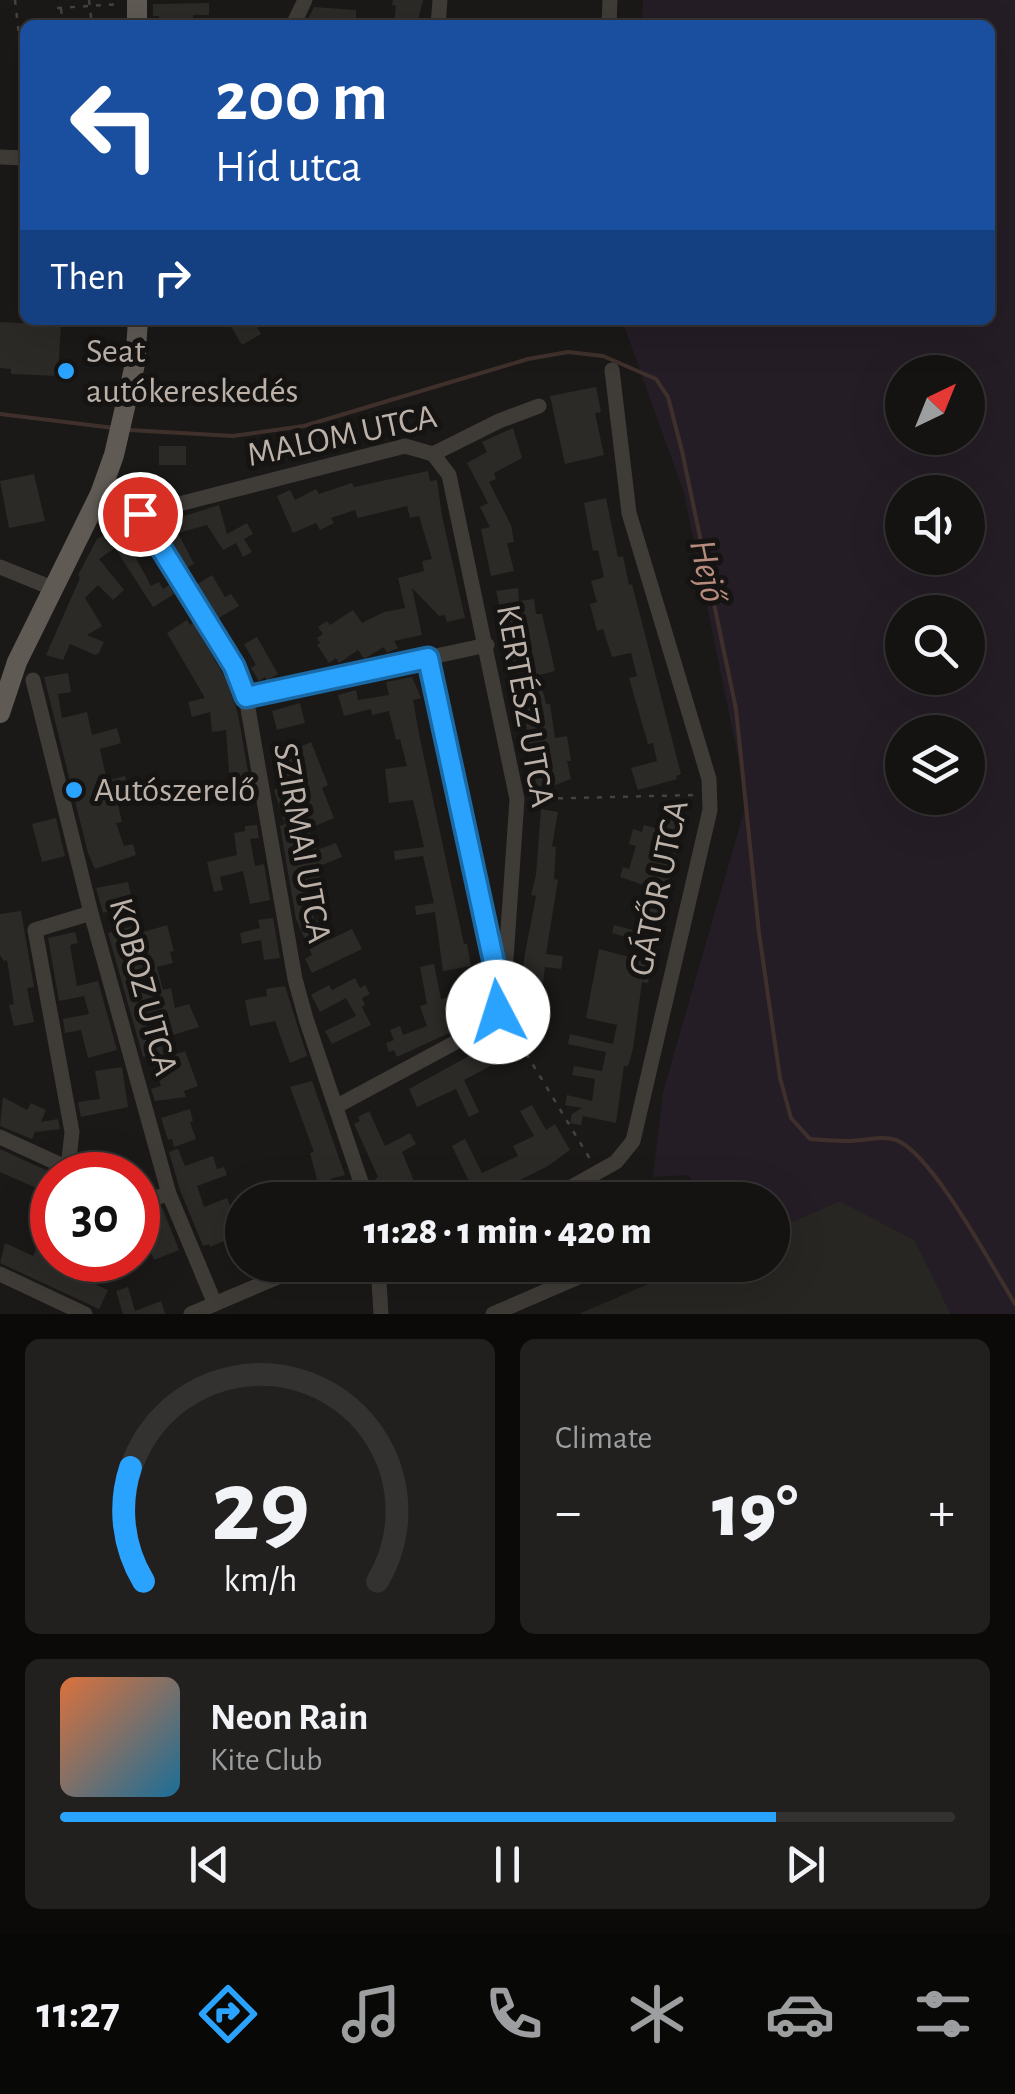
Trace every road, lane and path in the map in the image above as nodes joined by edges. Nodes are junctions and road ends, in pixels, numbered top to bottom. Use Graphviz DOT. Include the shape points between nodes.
graph roads {
  1 [pos="15,0"];
  2 [pos="90,0"];
  3 [pos="90,6"];
  4 [pos="137,10"];
  5 [pos="62,20"];
  6 [pos="91,20"];
  7 [pos="20,44"];
  8 [pos="138,325"];
  9 [pos="612,370"];
  10 [pos="539,406"];
  11 [pos="434,454"];
  12 [pos="94,506"];
  13 [pos="140,514"];
  14 [pos="0,567"];
  15 [pos="52,588"];
  16 [pos="487,645"];
  17 [pos="428,658"];
  18 [pos="34,680"];
  19 [pos="246,697"];
  20 [pos="0,713"];
  21 [pos="710,795"];
  22 [pos="517,799"];
  23 [pos="91,913"];
  24 [pos="496,972"];
  25 [pos="498,1012"];
  26 [pos="337,1106"];
  27 [pos="0,1137"];
  28 [pos="33,1152"];
  29 [pos="74,1152"];
  30 [pos="598,1174"];
  31 [pos="361,1182"];
  32 [pos="583,1182"];
  33 [pos="169,1194"];
  34 [pos="160,1197"];
  35 [pos="0,1274"];
  36 [pos="266,1282"];
  37 [pos="380,1282"];
  38 [pos="567,1282"];
  39 [pos="215,1304"];
  40 [pos="84,1314"];
  41 [pos="191,1314"];
  42 [pos="381,1314"];
  43 [pos="493,1314"];
  1 -- 7 [label="path"];
  2 -- 3 [label="path"];
  3 -- 4 [label="path"];
  3 -- 5 [label="path" via="59,8"];
  3 -- 6 [label="path"];
  8 -- 12 [label="main road" via="121,429"];
  9 -- 21 [label="street, GÁTŐR UTCA" via="629,513"];
  10 -- 11 [label="street, MALOM UTCA"];
  11 -- 13 [label="street, MALOM UTCA" via="405,446"];
  11 -- 16 [label="street, KERTÉSZ UTCA" via="449,475"];
  12 -- 13 [label="street, MALOM UTCA"];
  12 -- 15 [label="main road"];
  13 -- 19 [label="street, SZIRMAI UTCA" via="234,666"];
  14 -- 15 [label="street"];
  15 -- 20 [label="main road"];
  16 -- 17 [label="street"];
  16 -- 22 [label="street, KERTÉSZ UTCA"];
  17 -- 19 [label="street"];
  17 -- 24 [label="street, KERTÉSZ UTCA"];
  18 -- 23 [label="street, KOBOZ UTCA"];
  19 -- 26 [label="street, SZIRMAI UTCA" via="295,979"];
  21 -- 22 [label="path"];
  21 -- 30 [label="street, GÁTŐR UTCA" via="633,1141"];
  22 -- 24 [label="street, KERTÉSZ UTCA" via="506,959"];
  23 -- 29 [label="street" via="35,930"];
  23 -- 33 [label="street, KOBOZ UTCA"];
  24 -- 25 [label="street, KERTÉSZ UTCA"];
  25 -- 26 [label="street" via="484,1027"];
  25 -- 30 [label="path"];
  26 -- 31 [label="street, SZIRMAI UTCA"];
  27 -- 28 [label="street"];
  30 -- 32 [label="street, GÁTŐR UTCA"];
  33 -- 34 [label="street"];
  33 -- 39 [label="street, KOBOZ UTCA"];
  35 -- 40 [label="street"];
  36 -- 39 [label="street"];
  37 -- 42 [label="street"];
  38 -- 43 [label="street"];
  39 -- 41 [label="street"];
}
